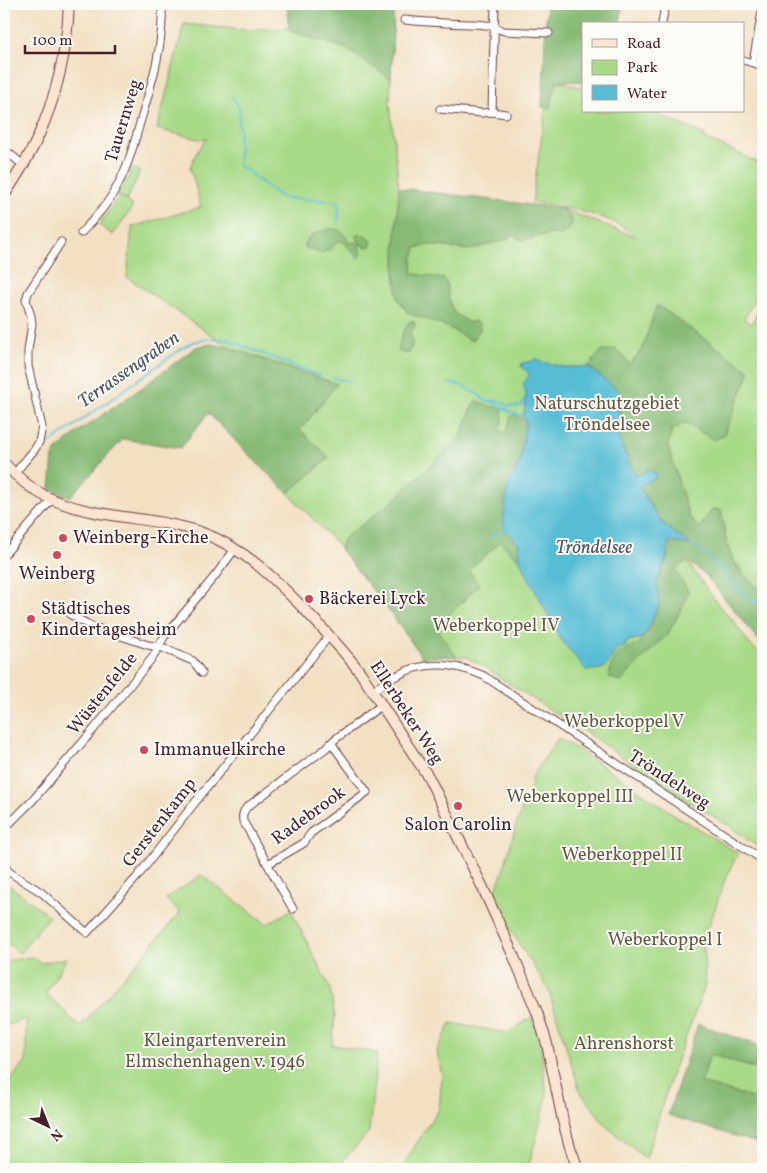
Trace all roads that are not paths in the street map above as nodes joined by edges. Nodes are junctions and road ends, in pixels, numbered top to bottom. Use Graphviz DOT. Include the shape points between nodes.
graph roads {
  1 [pos="69,4"];
  2 [pos="162,4"];
  3 [pos="495,4"];
  4 [pos="665,4"];
  5 [pos="763,6"];
  6 [pos="404,20"];
  7 [pos="662,22"];
  8 [pos="494,25"];
  9 [pos="549,33"];
  10 [pos="744,60"];
  11 [pos="753,62"];
  12 [pos="763,66"];
  13 [pos="440,109"];
  14 [pos="492,112"];
  15 [pos="506,114"];
  16 [pos="4,149"];
  17 [pos="23,165"];
  18 [pos="4,196"];
  19 [pos="81,233"];
  20 [pos="61,242"];
  21 [pos="4,463"];
  22 [pos="14,474"];
  23 [pos="52,499"];
  24 [pos="235,549"];
  25 [pos="4,555"];
  26 [pos="71,615"];
  27 [pos="329,636"];
  28 [pos="158,647"];
  29 [pos="202,673"];
  30 [pos="372,691"];
  31 [pos="382,705"];
  32 [pos="332,743"];
  33 [pos="4,829"];
  34 [pos="763,860"];
  35 [pos="268,864"];
  36 [pos="4,865"];
  37 [pos="293,909"];
  38 [pos="578,1169"];
  1 -- 17 [label="street" via="62,67 49,109"];
  2 -- 19 [label="street, Tauernweg" via="163,22 157,60 129,162 112,194"];
  3 -- 8 [label="street"];
  4 -- 7 [label="street"];
  5 -- 11 [label="street"];
  6 -- 8 [label="street"];
  8 -- 9 [label="street" via="504,30"];
  8 -- 14 [label="street"];
  10 -- 11 [label="street"];
  11 -- 12 [label="street"];
  13 -- 14 [label="street"];
  14 -- 15 [label="street"];
  16 -- 17 [label="street"];
  17 -- 18 [label="street"];
  20 -- 22 [label="street" via="26,300 32,316 28,366 42,427 35,449"];
  21 -- 22 [label="street, Ellerbeker Weg"];
  22 -- 23 [label="street, Ellerbeker Weg"];
  23 -- 24 [label="street, Ellerbeker Weg" via="88,510 187,528"];
  23 -- 25 [label="street"];
  24 -- 27 [label="street, Ellerbeker Weg" via="267,572"];
  24 -- 28 [label="street, Wüstenfelde"];
  26 -- 28 [label="street" via="92,626"];
  27 -- 30 [label="street, Ellerbeker Weg" via="356,666"];
  27 -- 36 [label="street, Gerstenkamp" via="137,877 87,933 41,892 9,872"];
  28 -- 29 [label="street" via="193,661"];
  28 -- 33 [label="street, Wüstenfelde" via="69,759"];
  30 -- 31 [label="street, Ellerbeker Weg"];
  30 -- 34 [label="street, Tröndelweg" via="395,676 418,667 445,665 471,670"];
  31 -- 32 [label="street, Radebrook"];
  31 -- 38 [label="street, Ellerbeker Weg" via="432,785 514,957 547,1044 563,1121"];
  32 -- 35 [label="street, Radebrook" via="243,811 243,821"];
  32 -- 35 [label="street, Radebrook" via="367,792 304,842"];
  35 -- 37 [label="street, Radebrook"];
}
